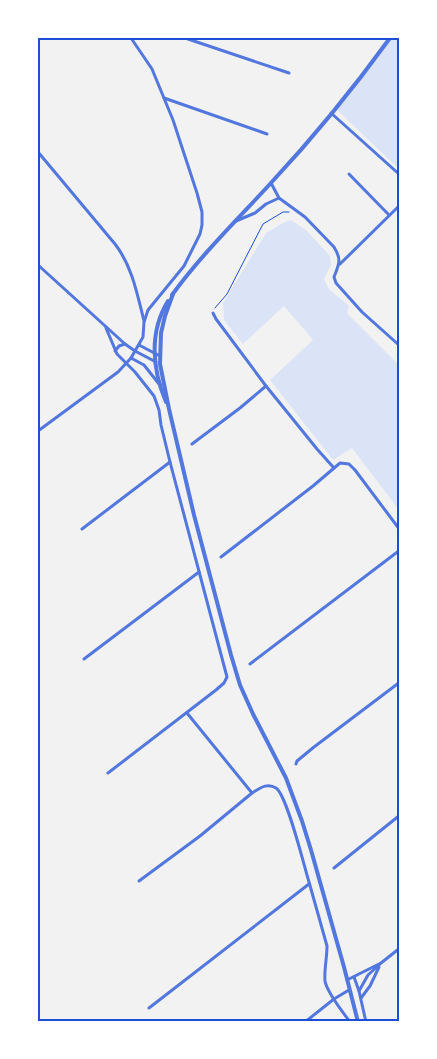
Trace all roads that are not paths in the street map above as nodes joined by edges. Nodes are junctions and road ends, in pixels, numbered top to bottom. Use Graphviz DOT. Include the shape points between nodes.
graph roads {
  1 [pos="131,38"];
  2 [pos="185,38"];
  3 [pos="390,38"];
  4 [pos="289,73"];
  5 [pos="164,98"];
  6 [pos="331,113"];
  7 [pos="267,134"];
  8 [pos="38,152"];
  9 [pos="348,174"];
  10 [pos="400,175"];
  11 [pos="271,183"];
  12 [pos="279,198"];
  13 [pos="400,205"];
  14 [pos="389,215"];
  15 [pos="235,221"];
  16 [pos="38,265"];
  17 [pos="339,265"];
  18 [pos="173,294"];
  19 [pos="213,313"];
  20 [pos="144,322"];
  21 [pos="106,328"];
  22 [pos="125,344"];
  23 [pos="139,345"];
  24 [pos="400,346"];
  25 [pos="115,351"];
  26 [pos="136,351"];
  27 [pos="154,353"];
  28 [pos="160,356"];
  29 [pos="131,358"];
  30 [pos="155,361"];
  31 [pos="142,363"];
  32 [pos="127,364"];
  33 [pos="160,364"];
  34 [pos="159,384"];
  35 [pos="266,386"];
  36 [pos="169,409"];
  37 [pos="38,431"];
  38 [pos="192,444"];
  39 [pos="170,462"];
  40 [pos="334,468"];
  41 [pos="82,529"];
  42 [pos="400,530"];
  43 [pos="400,550"];
  44 [pos="221,557"];
  45 [pos="199,572"];
  46 [pos="84,659"];
  47 [pos="250,664"];
  48 [pos="400,682"];
  49 [pos="187,713"];
  50 [pos="296,764"];
  51 [pos="108,773"];
  52 [pos="252,793"];
  53 [pos="400,815"];
  54 [pos="334,868"];
  55 [pos="139,881"];
  56 [pos="309,884"];
  57 [pos="400,948"];
  58 [pos="380,964"];
  59 [pos="354,977"];
  60 [pos="346,980"];
  61 [pos="349,990"];
  62 [pos="359,991"];
  63 [pos="360,998"];
  64 [pos="334,999"];
  65 [pos="149,1008"];
  66 [pos="305,1022"];
  67 [pos="350,1022"];
  68 [pos="358,1022"];
  69 [pos="366,1022"];
  1 -- 5 [label="street" via="152,69"];
  2 -- 4 [label="street"];
  3 -- 6 [label="street"];
  5 -- 7 [label="street"];
  5 -- 20 [label="street" via="197,193 202,225 184,266 152,304"];
  6 -- 10 [label="street"];
  6 -- 11 [label="street"];
  8 -- 20 [label="street" via="123,255"];
  9 -- 14 [label="street"];
  11 -- 12 [label="street"];
  11 -- 15 [label="street"];
  12 -- 15 [label="street"];
  12 -- 17 [label="street" via="305,217 334,247"];
  13 -- 14 [label="street"];
  14 -- 17 [label="street"];
  15 -- 18 [label="street"];
  16 -- 21 [label="street"];
  17 -- 24 [label="street" via="334,280 362,312"];
  18 -- 27 [label="street" via="157,326"];
  18 -- 28 [label="street" via="162,326"];
  19 -- 35 [label="street"];
  20 -- 23 [label="street"];
  21 -- 22 [label="street"];
  21 -- 25 [label="street"];
  22 -- 25 [label="street"];
  22 -- 26 [label="street"];
  23 -- 26 [label="street"];
  23 -- 27 [label="street"];
  25 -- 32 [label="street"];
  26 -- 29 [label="street"];
  26 -- 30 [label="street"];
  27 -- 28 [label="street"];
  27 -- 30 [label="street"];
  28 -- 33 [label="street"];
  29 -- 31 [label="street"];
  29 -- 32 [label="street"];
  30 -- 31 [label="street"];
  30 -- 33 [label="street"];
  30 -- 34 [label="street"];
  31 -- 34 [label="street"];
  32 -- 37 [label="street"];
  32 -- 39 [label="street" via="154,396"];
  33 -- 36 [label="street"];
  34 -- 36 [label="street"];
  35 -- 38 [label="street"];
  35 -- 40 [label="street"];
  36 -- 60 [label="street" via="236,674 299,812"];
  39 -- 41 [label="street"];
  39 -- 45 [label="street"];
  40 -- 42 [label="street" via="340,462 349,464"];
  40 -- 44 [label="street"];
  43 -- 47 [label="street"];
  45 -- 46 [label="street"];
  45 -- 49 [label="street" via="227,679"];
  48 -- 50 [label="street"];
  49 -- 51 [label="street"];
  49 -- 52 [label="street"];
  52 -- 55 [label="street"];
  52 -- 56 [label="street" via="264,786 279,790"];
  53 -- 54 [label="street"];
  56 -- 64 [label="street" via="326,946 325,980"];
  56 -- 65 [label="street"];
  57 -- 58 [label="street"];
  58 -- 59 [label="street"];
  58 -- 62 [label="street" via="368,975"];
  58 -- 63 [label="street" via="370,986"];
  59 -- 60 [label="street"];
  59 -- 62 [label="street"];
  60 -- 61 [label="street"];
  61 -- 64 [label="street"];
  61 -- 68 [label="street"];
  62 -- 63 [label="street"];
  63 -- 69 [label="street"];
  64 -- 66 [label="street"];
  64 -- 67 [label="street"];
}
